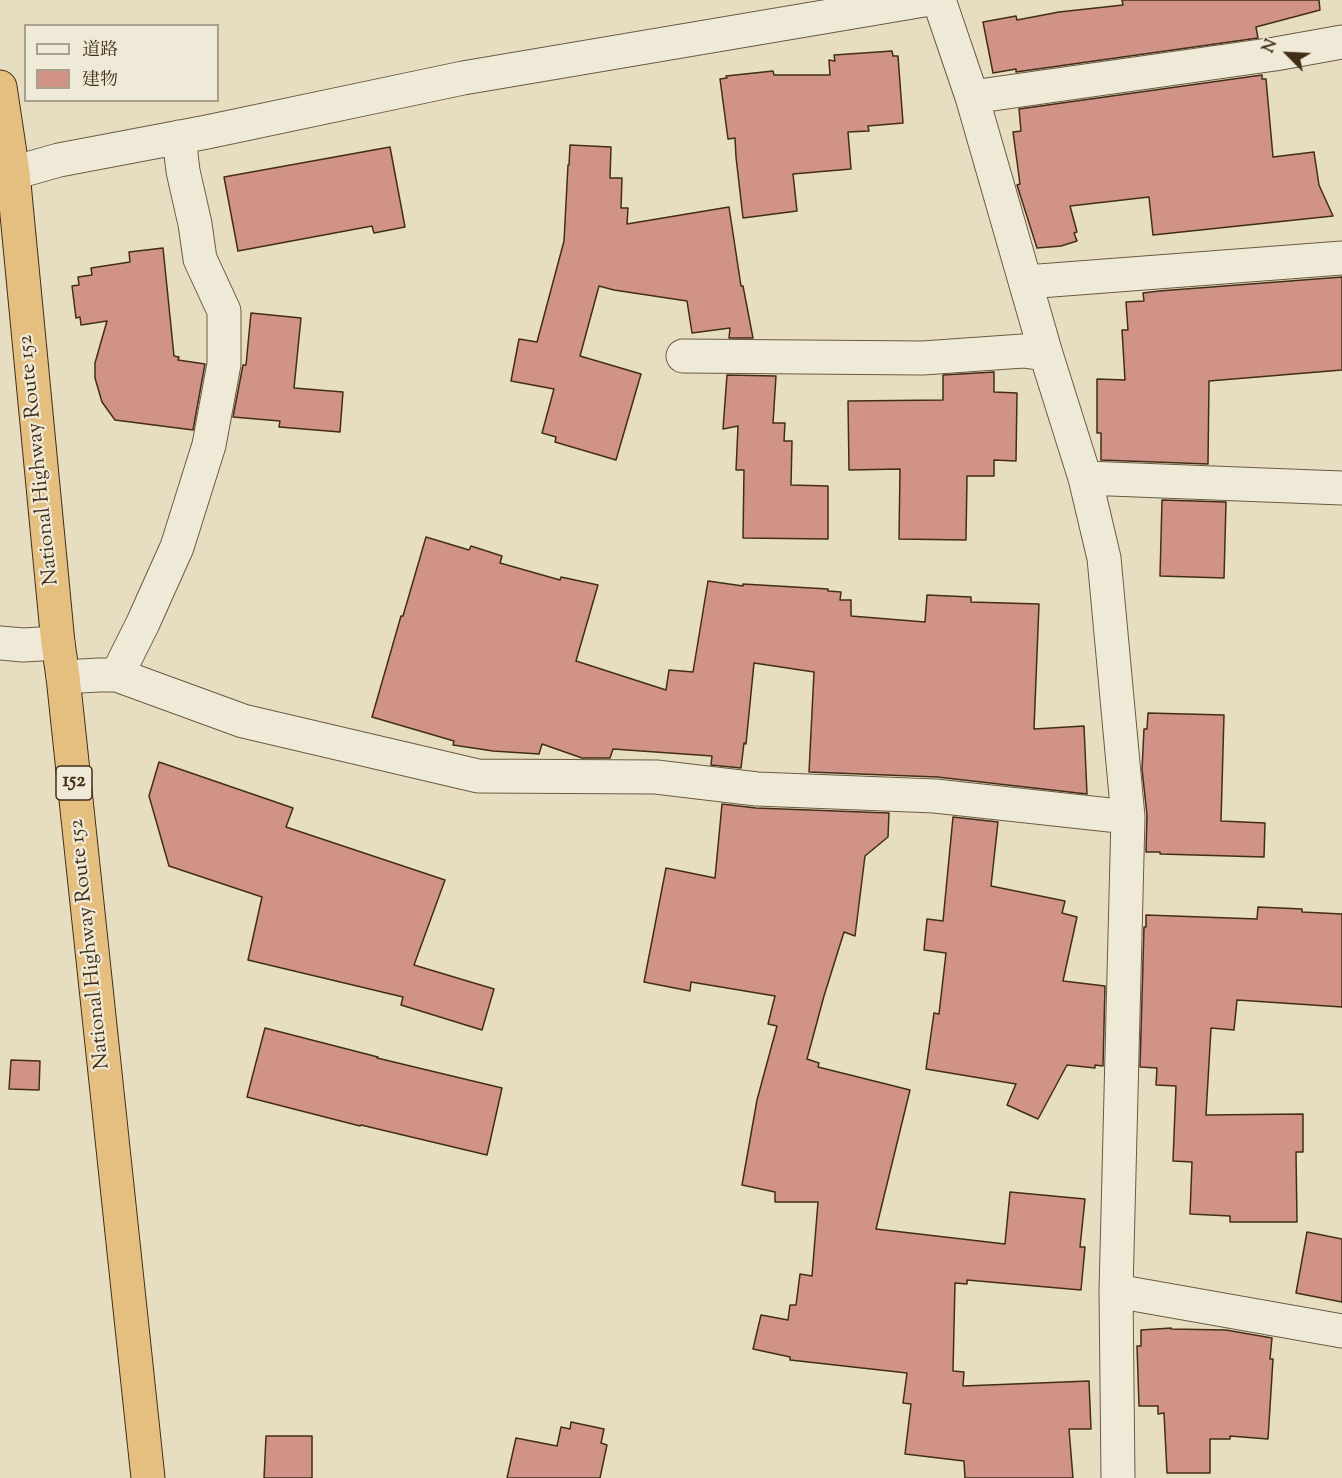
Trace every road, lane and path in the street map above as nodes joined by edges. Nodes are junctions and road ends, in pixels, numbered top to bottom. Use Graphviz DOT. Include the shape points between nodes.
graph roads {
  1 [pos="924,0"];
  2 [pos="939,0"];
  3 [pos="1342,42"];
  4 [pos="0,87"];
  5 [pos="972,97"];
  6 [pos="179,136"];
  7 [pos="13,173"];
  8 [pos="1342,258"];
  9 [pos="1026,282"];
  10 [pos="1046,354"];
  11 [pos="683,356"];
  12 [pos="1085,478"];
  13 [pos="1342,488"];
  14 [pos="0,643"];
  15 [pos="58,643"];
  16 [pos="117,675"];
  17 [pos="63,677"];
  18 [pos="1128,817"];
  19 [pos="1116,1291"];
  20 [pos="1342,1331"];
  21 [pos="148,1478"];
  22 [pos="1118,1478"];
  1 -- 6 [label="street" via="463,78"];
  2 -- 5 [label="street"];
  3 -- 5 [label="street"];
  4 -- 7 [label="highway, National Highway Route 152 / 152"];
  5 -- 9 [label="street"];
  6 -- 7 [label="street"];
  6 -- 16 [label="street" via="201,259 224,311 224,364 209,445 177,547"];
  7 -- 15 [label="highway, National Highway Route 152 / 152"];
  8 -- 9 [label="street"];
  9 -- 10 [label="street"];
  10 -- 11 [label="street" via="1023,351 923,358"];
  10 -- 12 [label="street"];
  12 -- 13 [label="street"];
  12 -- 18 [label="street" via="1104,558"];
  14 -- 15 [label="street"];
  15 -- 17 [label="highway, National Highway Route 152 / 152"];
  16 -- 17 [label="street"];
  16 -- 18 [label="street" via="243,721 478,776 656,777 757,789 935,796"];
  17 -- 21 [label="highway, National Highway Route 152 / 152"];
  18 -- 19 [label="street"];
  19 -- 20 [label="street"];
  19 -- 22 [label="street"];
}
